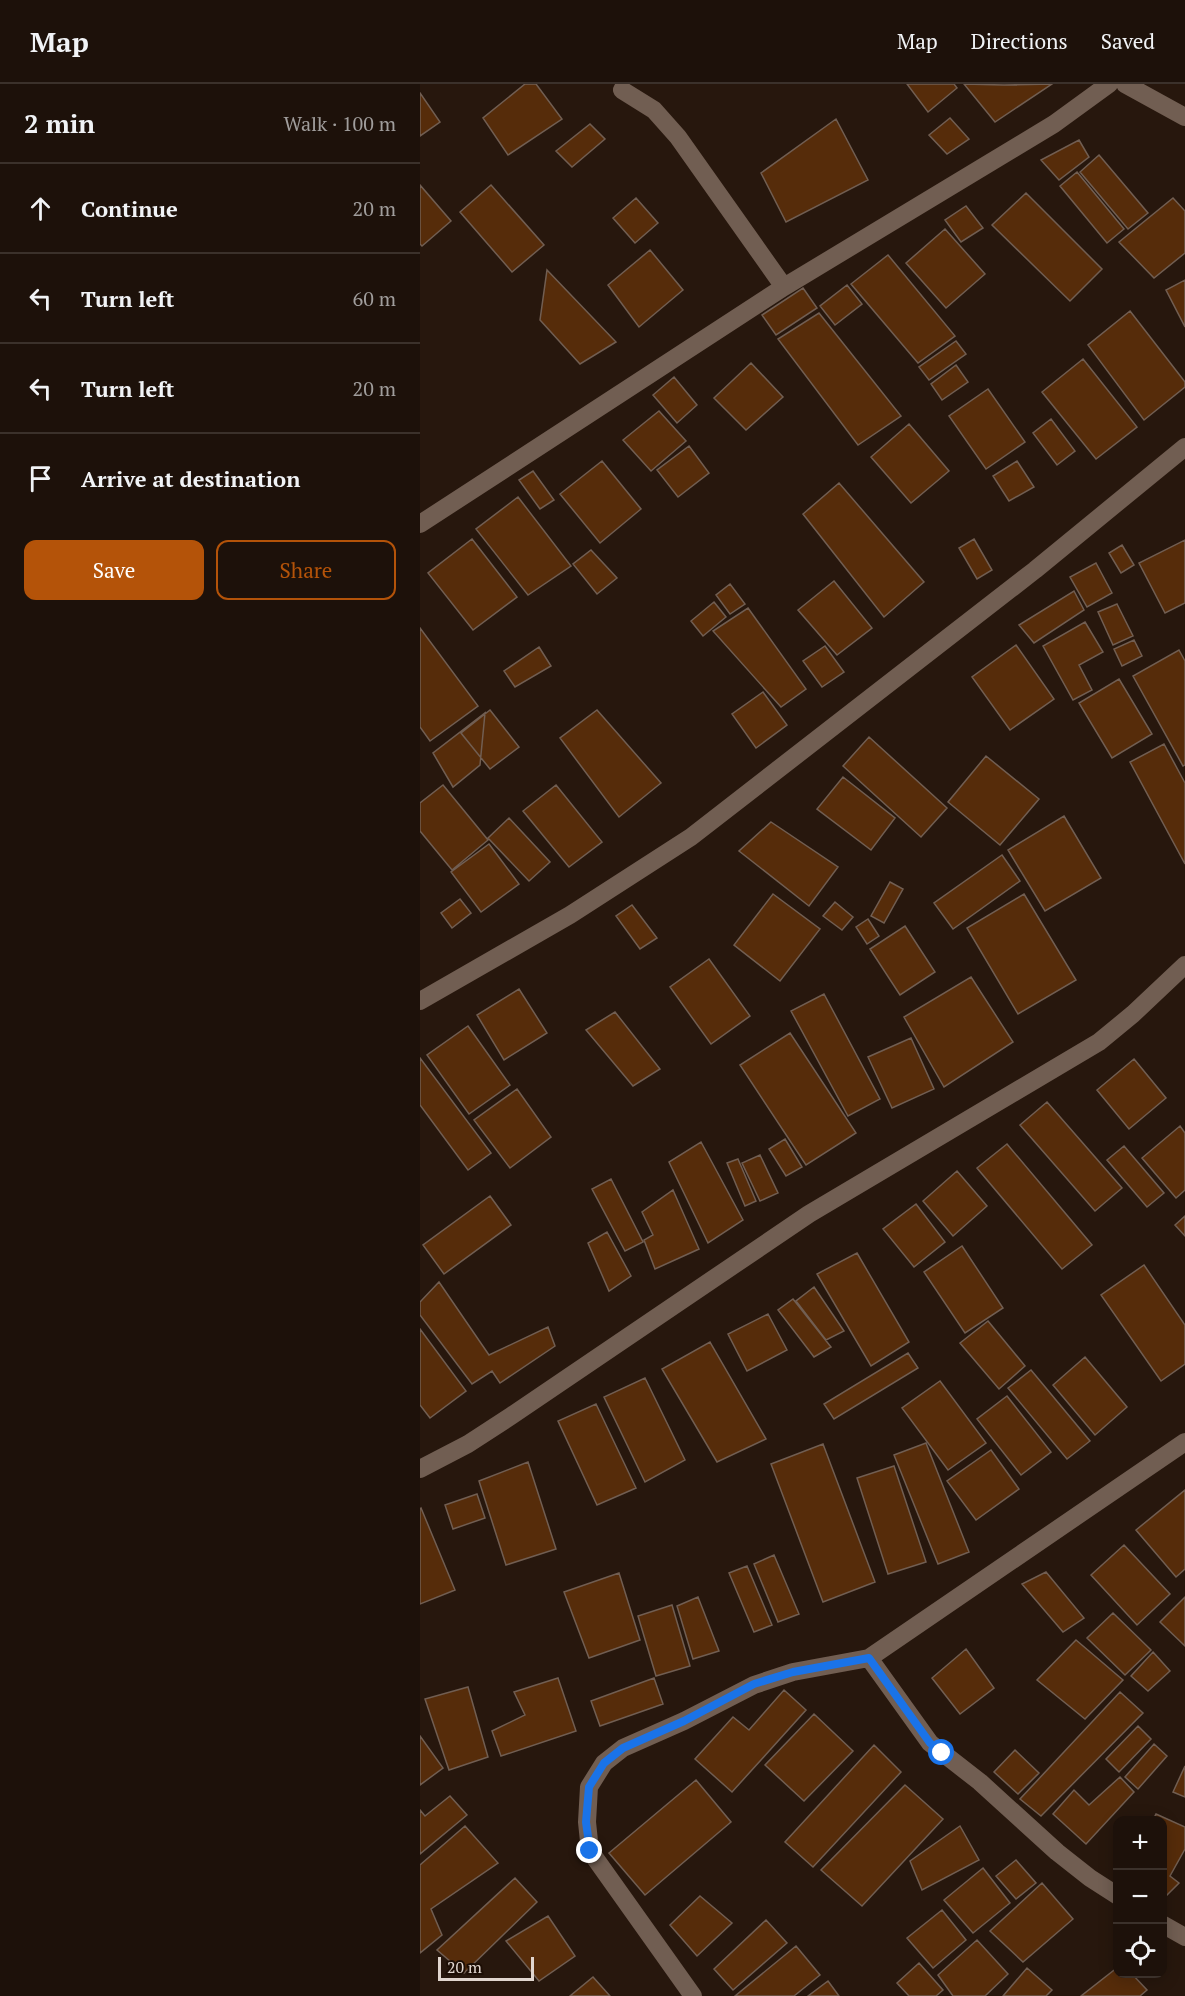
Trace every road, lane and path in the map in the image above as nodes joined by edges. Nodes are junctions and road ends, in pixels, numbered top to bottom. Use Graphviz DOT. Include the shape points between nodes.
graph roads {
  1 [pos="1109,84"];
  2 [pos="1125,84"];
  3 [pos="622,90"];
  4 [pos="1185,117"];
  5 [pos="784,287"];
  6 [pos="1185,447"];
  7 [pos="424,514"];
  8 [pos="1185,965"];
  9 [pos="420,1001"];
  10 [pos="1185,1442"];
  11 [pos="420,1469"];
  12 [pos="869,1658"];
  13 [pos="1113,1893"];
  14 [pos="1167,1927"];
  15 [pos="1185,1937"];
  16 [pos="693,1996"];
  1 -- 5 [label="street" via="1054,124"];
  2 -- 4 [label="street"];
  3 -- 5 [label="street" via="654,110 678,137"];
  5 -- 7 [label="street"];
  6 -- 9 [label="street" via="1035,570 691,837 570,915"];
  8 -- 11 [label="street" via="1099,1042 809,1214 511,1416"];
  10 -- 12 [label="street"];
  12 -- 13 [label="street" via="930,1743 1057,1852"];
  12 -- 16 [label="street" via="793,1672 754,1684 623,1748 604,1763 589,1787 586,1822 590,1851"];
  14 -- 15 [label="street"];
}
